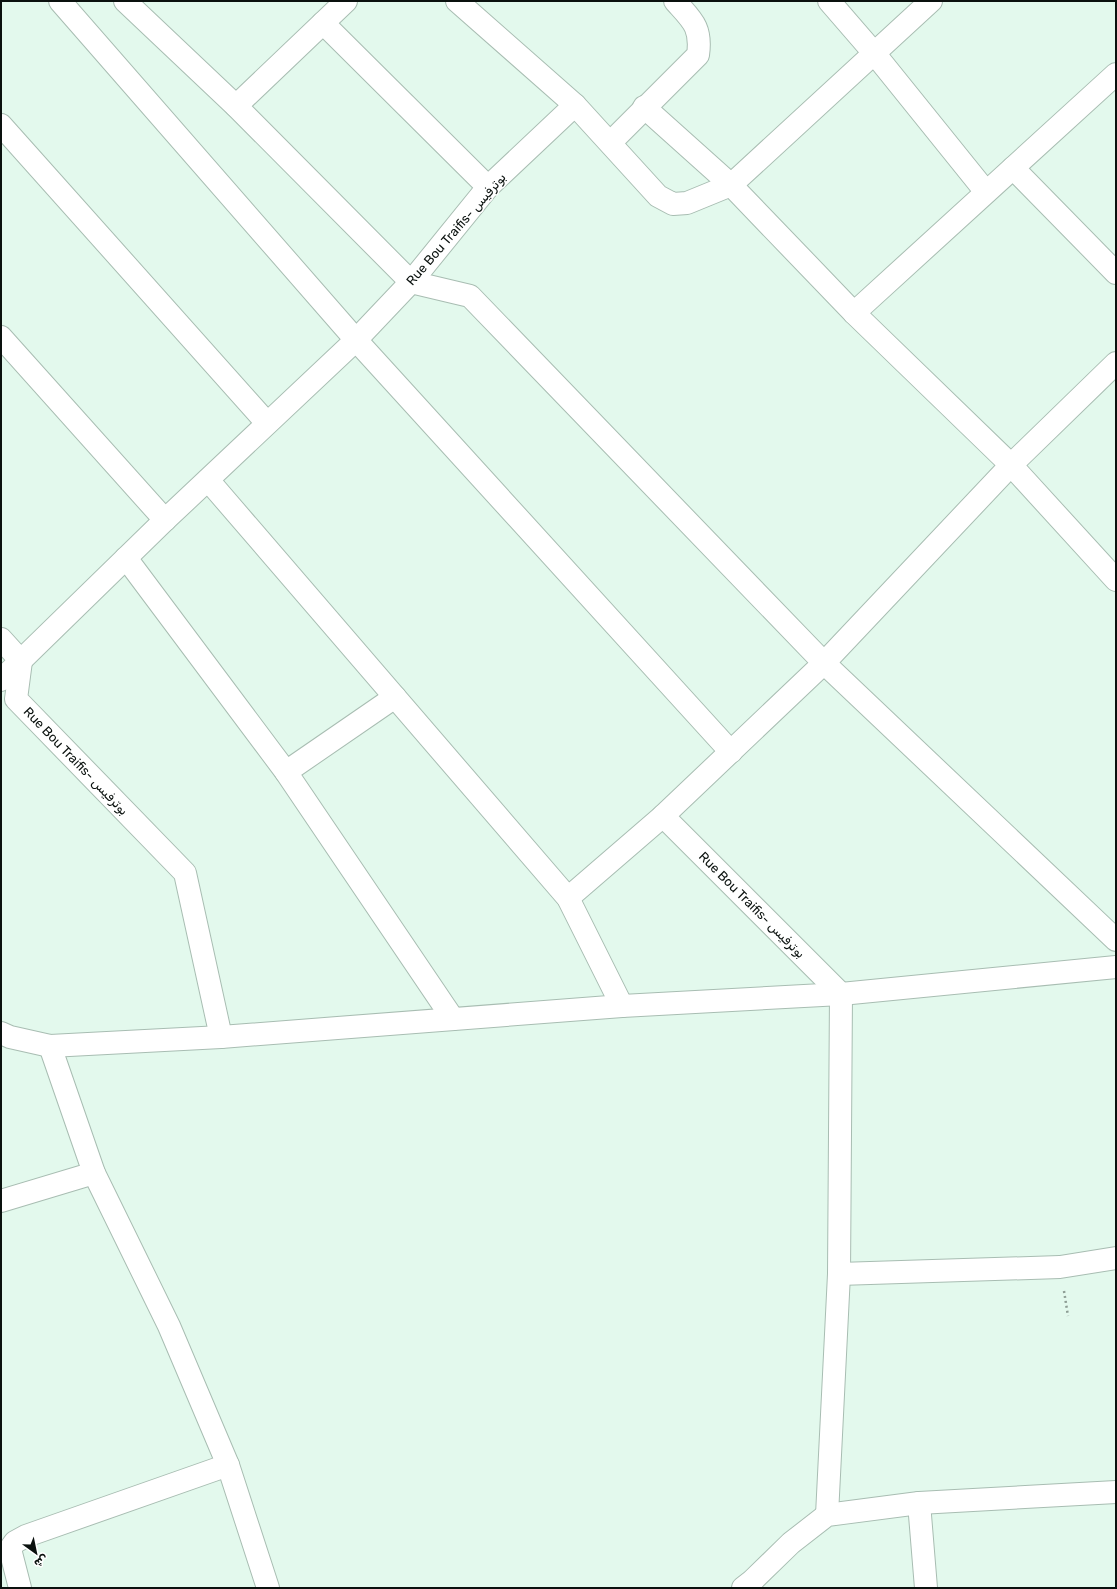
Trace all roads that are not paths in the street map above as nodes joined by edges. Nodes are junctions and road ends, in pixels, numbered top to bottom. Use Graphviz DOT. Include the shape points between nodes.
graph roads {
  1 [pos="60,1"];
  2 [pos="125,1"];
  3 [pos="346,1"];
  4 [pos="457,1"];
  5 [pos="675,1"];
  6 [pos="829,1"];
  7 [pos="931,1"];
  8 [pos="323,23"];
  9 [pos="874,54"];
  10 [pos="1116,74"];
  11 [pos="236,106"];
  12 [pos="575,106"];
  13 [pos="644,107"];
  14 [pos="1,125"];
  15 [pos="611,142"];
  16 [pos="1013,168"];
  17 [pos="731,185"];
  18 [pos="488,187"];
  19 [pos="986,192"];
  20 [pos="1116,273"];
  21 [pos="411,282"];
  22 [pos="854,313"];
  23 [pos="1,337"];
  24 [pos="356,340"];
  25 [pos="1116,362"];
  26 [pos="267,424"];
  27 [pos="1011,465"];
  28 [pos="208,480"];
  29 [pos="165,520"];
  30 [pos="126,558"];
  31 [pos="1116,580"];
  32 [pos="1,639"];
  33 [pos="21,660"];
  34 [pos="824,663"];
  35 [pos="1,680"];
  36 [pos="395,697"];
  37 [pos="731,752"];
  38 [pos="286,772"];
  39 [pos="663,816"];
  40 [pos="568,898"];
  41 [pos="1116,940"];
  42 [pos="1116,967"];
  43 [pos="841,994"];
  44 [pos="622,1006"];
  45 [pos="453,1019"];
  46 [pos="5,1035"];
  47 [pos="221,1037"];
  48 [pos="50,1046"];
  49 [pos="94,1173"];
  50 [pos="1,1201"];
  51 [pos="1116,1258"];
  52 [pos="839,1274"];
  53 [pos="228,1465"];
  54 [pos="1116,1492"];
  55 [pos="919,1503"];
  56 [pos="827,1515"];
  57 [pos="20,1588"];
  58 [pos="268,1588"];
  59 [pos="743,1588"];
  60 [pos="926,1588"];
  1 -- 24 [label="street"];
  2 -- 11 [label="street"];
  3 -- 8 [label="street"];
  4 -- 12 [label="street"];
  5 -- 13 [label="street" via="694,23 700,40 698,55"];
  6 -- 9 [label="street"];
  7 -- 9 [label="street"];
  8 -- 11 [label="street"];
  8 -- 18 [label="street"];
  9 -- 17 [label="street"];
  9 -- 19 [label="street"];
  10 -- 16 [label="street"];
  11 -- 21 [label="street"];
  12 -- 15 [label="street"];
  12 -- 18 [label="street, Rue Bou Traifis- بوترفيس"];
  13 -- 15 [label="street"];
  13 -- 17 [label="street"];
  14 -- 26 [label="street"];
  15 -- 17 [label="street" via="658,196 673,204 687,203"];
  16 -- 19 [label="street"];
  16 -- 20 [label="street"];
  17 -- 22 [label="street"];
  18 -- 21 [label="street, Rue Bou Traifis- بوترفيس"];
  19 -- 22 [label="street"];
  21 -- 24 [label="street, Rue Bou Traifis- بوترفيس"];
  21 -- 34 [label="street" via="470,296"];
  22 -- 27 [label="street"];
  23 -- 29 [label="street"];
  24 -- 26 [label="street, Rue Bou Traifis- بوترفيس"];
  24 -- 37 [label="street"];
  25 -- 27 [label="street"];
  26 -- 28 [label="street"];
  27 -- 31 [label="street"];
  27 -- 34 [label="street"];
  28 -- 29 [label="street"];
  28 -- 36 [label="street"];
  29 -- 30 [label="street"];
  30 -- 33 [label="street"];
  30 -- 38 [label="street"];
  32 -- 33 [label="street"];
  33 -- 35 [label="street"];
  33 -- 47 [label="street, Rue Bou Traifis- بوترفيس" via="16,699 185,873"];
  34 -- 37 [label="street"];
  34 -- 41 [label="street"];
  36 -- 38 [label="street"];
  36 -- 40 [label="street"];
  37 -- 39 [label="street"];
  38 -- 45 [label="street"];
  39 -- 40 [label="street"];
  39 -- 43 [label="street, Rue Bou Traifis- بوترفيس"];
  40 -- 44 [label="street"];
  42 -- 43 [label="street"];
  43 -- 44 [label="street"];
  43 -- 52 [label="street"];
  44 -- 45 [label="street"];
  45 -- 47 [label="street"];
  46 -- 48 [label="street"];
  47 -- 48 [label="street"];
  48 -- 49 [label="street"];
  49 -- 50 [label="street"];
  49 -- 53 [label="street" via="169,1326"];
  51 -- 52 [label="street" via="1060,1267"];
  52 -- 56 [label="street"];
  53 -- 57 [label="street" via="15,1542 10,1548"];
  53 -- 58 [label="street"];
  54 -- 55 [label="street"];
  55 -- 56 [label="street"];
  55 -- 60 [label="street"];
  56 -- 59 [label="street" via="791,1543"];
}
